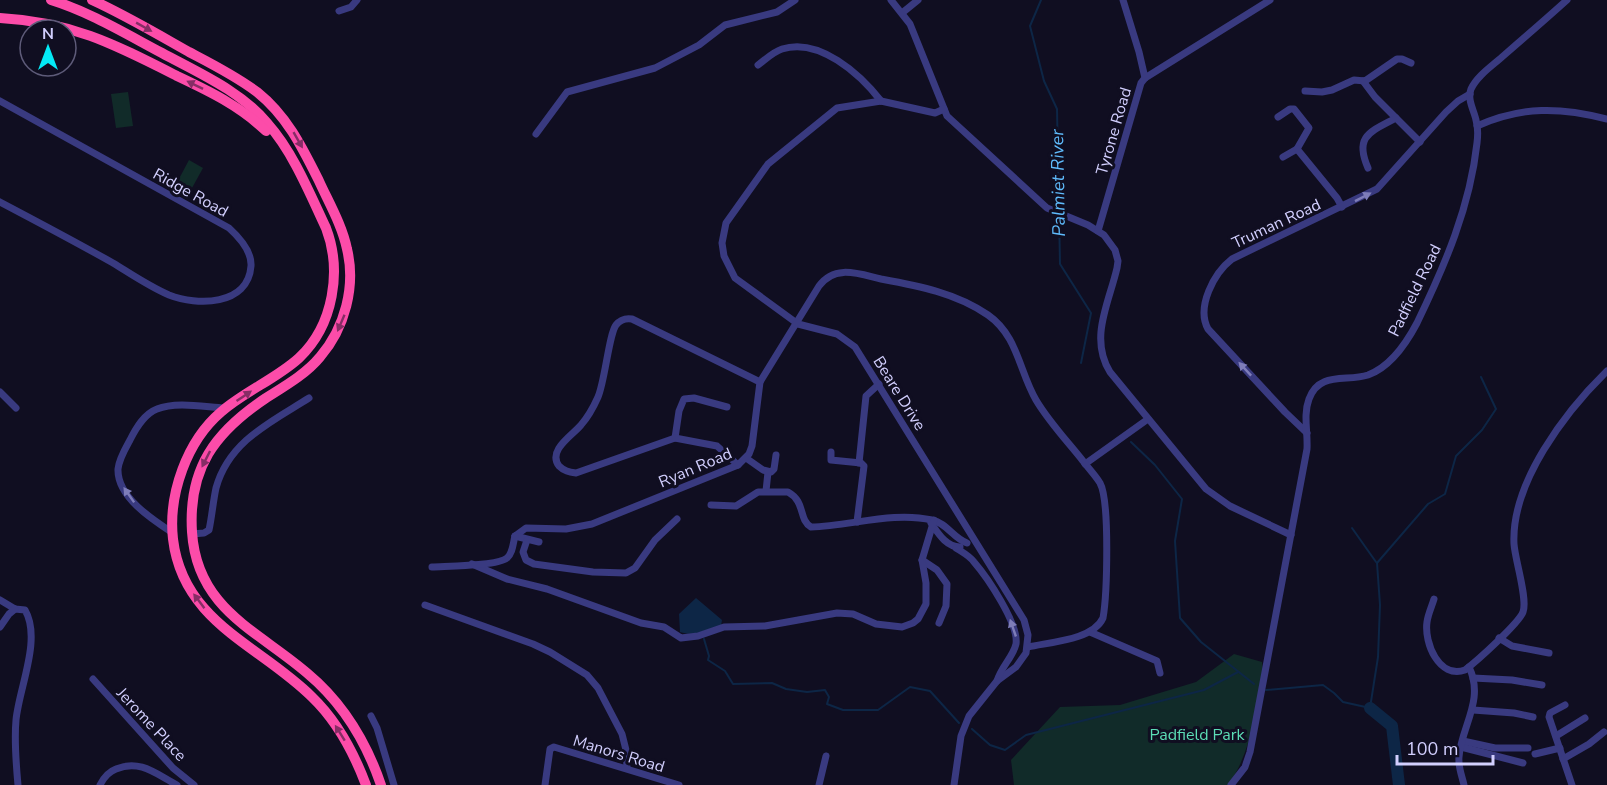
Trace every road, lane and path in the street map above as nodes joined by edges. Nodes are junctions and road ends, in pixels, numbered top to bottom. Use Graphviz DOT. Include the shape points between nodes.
graph roads {
  1 [pos="51,0"];
  2 [pos="92,0"];
  3 [pos="357,0"];
  4 [pos="795,0"];
  5 [pos="891,0"];
  6 [pos="918,0"];
  7 [pos="1123,0"];
  8 [pos="1270,0"];
  9 [pos="1567,0"];
  10 [pos="339,11"];
  11 [pos="902,13"];
  12 [pos="0,18"];
  13 [pos="1411,63"];
  14 [pos="758,65"];
  15 [pos="1145,78"];
  16 [pos="1363,81"];
  17 [pos="1305,91"];
  18 [pos="1470,94"];
  19 [pos="0,101"];
  20 [pos="881,101"];
  21 [pos="944,109"];
  22 [pos="1278,117"];
  23 [pos="1396,118"];
  24 [pos="1607,119"];
  25 [pos="1477,126"];
  26 [pos="536,134"];
  27 [pos="1420,142"];
  28 [pos="1297,149"];
  29 [pos="1283,157"];
  30 [pos="290,158"];
  31 [pos="1368,168"];
  32 [pos="0,202"];
  33 [pos="1342,207"];
  34 [pos="1098,231"];
  35 [pos="798,324"];
  36 [pos="1607,371"];
  37 [pos="760,382"];
  38 [pos="879,384"];
  39 [pos="0,392"];
  40 [pos="309,398"];
  41 [pos="727,407"];
  42 [pos="16,408"];
  43 [pos="225,408"];
  44 [pos="1148,419"];
  45 [pos="1307,433"];
  46 [pos="675,438"];
  47 [pos="831,452"];
  48 [pos="776,455"];
  49 [pos="747,458"];
  50 [pos="859,463"];
  51 [pos="1085,464"];
  52 [pos="738,465"];
  53 [pos="768,472"];
  54 [pos="766,491"];
  55 [pos="711,504"];
  56 [pos="676,519"];
  57 [pos="857,522"];
  58 [pos="931,522"];
  59 [pos="173,533"];
  60 [pos="192,534"];
  61 [pos="515,536"];
  62 [pos="1291,536"];
  63 [pos="974,537"];
  64 [pos="527,540"];
  65 [pos="539,542"];
  66 [pos="967,543"];
  67 [pos="956,548"];
  68 [pos="922,560"];
  69 [pos="472,564"];
  70 [pos="432,567"];
  71 [pos="1434,599"];
  72 [pos="0,600"];
  73 [pos="425,605"];
  74 [pos="15,609"];
  75 [pos="939,623"];
  76 [pos="0,627"];
  77 [pos="1090,632"];
  78 [pos="1499,638"];
  79 [pos="1028,647"];
  80 [pos="1549,653"];
  81 [pos="1469,667"];
  82 [pos="1160,673"];
  83 [pos="1473,678"];
  84 [pos="93,679"];
  85 [pos="998,681"];
  86 [pos="1542,685"];
  87 [pos="1565,705"];
  88 [pos="1473,710"];
  89 [pos="371,716"];
  90 [pos="1533,717"];
  91 [pos="1585,717"];
  92 [pos="1604,732"];
  93 [pos="1556,736"];
  94 [pos="1462,744"];
  95 [pos="1527,748"];
  96 [pos="1560,748"];
  97 [pos="1535,754"];
  98 [pos="826,756"];
  99 [pos="1563,759"];
  100 [pos="1523,763"];
  101 [pos="627,768"];
  102 [pos="166,782"];
  103 [pos="18,785"];
  104 [pos="100,785"];
  105 [pos="177,785"];
  106 [pos="195,785"];
  107 [pos="366,785"];
  108 [pos="381,785"];
  109 [pos="394,785"];
  110 [pos="545,785"];
  111 [pos="680,785"];
  112 [pos="819,785"];
  113 [pos="954,785"];
  114 [pos="1231,785"];
  115 [pos="1464,785"];
  116 [pos="1572,785"];
  1 -- 30 [label="highway" via="90,15 236,95 268,123"];
  2 -- 60 [label="highway, one-way" via="239,80 272,106 300,143 340,227 349,257 350,289 335,336 311,366 235,421 216,441 197,481"];
  3 -- 10 [label="street"];
  4 -- 26 [label="street" via="777,12 725,25 699,45 655,68 567,92"];
  5 -- 11 [label="street"];
  6 -- 11 [label="street"];
  7 -- 15 [label="street"];
  8 -- 15 [label="street, Tyrone Road"];
  9 -- 18 [label="street" via="1482,75"];
  11 -- 21 [label="street" via="923,53"];
  30 -- 12 [label="highway, one-way" via="266,130 234,105 111,43 48,23"];
  13 -- 16 [label="street" via="1393,60"];
  14 -- 20 [label="street" via="775,52 802,46 833,58 862,79"];
  15 -- 34 [label="street, Tyrone Road" via="1138,89"];
  16 -- 17 [label="street" via="1354,80 1332,90"];
  16 -- 23 [label="street"];
  18 -- 25 [label="street, Padfield Road"];
  18 -- 27 [label="street, Truman Road" via="1458,100"];
  19 -- 32 [label="street, Ridge Road" via="229,228 248,252 250,272 242,288 225,300 169,295"];
  20 -- 21 [label="street" via="935,113"];
  20 -- 35 [label="street" via="842,106 831,112 768,164 726,223 724,256 735,278"];
  21 -- 34 [label="street" via="1047,208"];
  22 -- 28 [label="street" via="1294,109 1309,126"];
  23 -- 27 [label="street"];
  23 -- 31 [label="street" via="1363,141 1361,149"];
  24 -- 25 [label="street" via="1578,111 1527,111 1503,115"];
  25 -- 45 [label="street, Padfield Road" via="1462,219 1413,330 1395,354 1373,372 1329,380 1315,388 1306,410"];
  33 -- 27 [label="street, Truman Road, one-way" via="1377,189"];
  28 -- 29 [label="street"];
  28 -- 33 [label="street"];
  43 -- 30 [label="highway, one-way" via="300,357 328,309 335,269 331,241"];
  45 -- 33 [label="street, Truman Road, one-way" via="1208,329 1204,307 1220,271 1232,259"];
  34 -- 44 [label="street" via="1110,242 1118,261 1101,330 1101,352 1110,372"];
  35 -- 37 [label="street, Ryan Road"];
  35 -- 38 [label="street, Beare Drive" via="846,339"];
  35 -- 51 [label="street" via="823,281 839,272 925,288 966,302 987,314 1008,334 1037,401"];
  36 -- 78 [label="street" via="1564,421 1531,473 1518,504 1514,544 1523,612"];
  37 -- 46 [label="street" via="633,319 621,321 613,330 598,398 582,424 561,445 557,462 565,471 576,473"];
  37 -- 49 [label="street, Ryan Road" via="754,436"];
  38 -- 50 [label="street" via="866,396"];
  38 -- 63 [label="street, Beare Drive"];
  39 -- 42 [label="street"];
  40 -- 60 [label="street" via="241,444 219,480 209,530"];
  41 -- 46 [label="street" via="684,399"];
  43 -- 59 [label="highway" via="196,441 184,465 174,499"];
  59 -- 43 [label="street, one-way" via="127,494 118,474 121,457 139,425 157,409"];
  44 -- 51 [label="street"];
  44 -- 62 [label="street" via="1216,498"];
  45 -- 62 [label="street, Padfield Road"];
  46 -- 52 [label="street" via="717,446"];
  47 -- 50 [label="street" via="832,460"];
  48 -- 53 [label="street" via="774,469"];
  49 -- 52 [label="street, Ryan Road"];
  49 -- 53 [label="street"];
  50 -- 57 [label="street" via="864,468"];
  51 -- 77 [label="street" via="1102,486 1106,523 1104,611 1100,624"];
  52 -- 61 [label="street, Ryan Road" via="592,524 566,529 526,528"];
  53 -- 54 [label="street"];
  54 -- 55 [label="street" via="736,506"];
  54 -- 57 [label="street" via="792,495 811,527"];
  56 -- 64 [label="street" via="636,568 619,574 534,564 523,554"];
  57 -- 58 [label="street" via="902,517"];
  58 -- 66 [label="street" via="948,528"];
  58 -- 67 [label="street" via="947,543"];
  58 -- 68 [label="street"];
  107 -- 59 [label="highway, one-way" via="348,745 312,697 222,627 198,602 183,576"];
  60 -- 108 [label="highway" via="197,561 217,599 235,619 307,672 337,703 362,738"];
  61 -- 64 [label="street"];
  61 -- 69 [label="street" via="509,555 503,560"];
  62 -- 114 [label="street, Padfield Road" via="1250,752 1245,767"];
  63 -- 66 [label="street"];
  63 -- 79 [label="street, Beare Drive" via="1020,612 1027,628"];
  64 -- 65 [label="street"];
  66 -- 67 [label="street"];
  85 -- 67 [label="street, one-way" via="1014,648 1016,634 975,562"];
  68 -- 69 [label="street" via="926,604 918,619 908,625 876,624 837,612 765,626 724,627 690,638"];
  68 -- 75 [label="street" via="948,584"];
  69 -- 70 [label="street"];
  71 -- 81 [label="street" via="1427,626 1434,655 1452,671 1461,672"];
  72 -- 74 [label="street"];
  73 -- 101 [label="street" via="550,652 587,675 605,699 622,734"];
  74 -- 76 [label="street"];
  74 -- 103 [label="street" via="27,611 30,626 28,664 14,742"];
  77 -- 79 [label="street"];
  77 -- 82 [label="street" via="1156,661"];
  78 -- 80 [label="street" via="1512,646"];
  78 -- 81 [label="street"];
  79 -- 85 [label="street" via="1016,667"];
  81 -- 83 [label="street"];
  83 -- 86 [label="street"];
  83 -- 88 [label="street"];
  84 -- 106 [label="street, Jerome Place" via="173,768"];
  85 -- 113 [label="street" via="964,725"];
  87 -- 93 [label="street" via="1549,714"];
  88 -- 90 [label="street"];
  88 -- 94 [label="street"];
  89 -- 109 [label="street"];
  91 -- 93 [label="street"];
  92 -- 99 [label="street"];
  93 -- 96 [label="street"];
  94 -- 95 [label="street"];
  94 -- 100 [label="street"];
  94 -- 115 [label="street" via="1459,760"];
  96 -- 97 [label="street"];
  96 -- 99 [label="street"];
  98 -- 112 [label="street"];
  99 -- 116 [label="street"];
  101 -- 110 [label="street, Manors Road" via="551,748"];
  101 -- 111 [label="street, Manors Road"];
  102 -- 104 [label="street" via="148,768 132,765 112,771"];
  102 -- 105 [label="street"];
}
